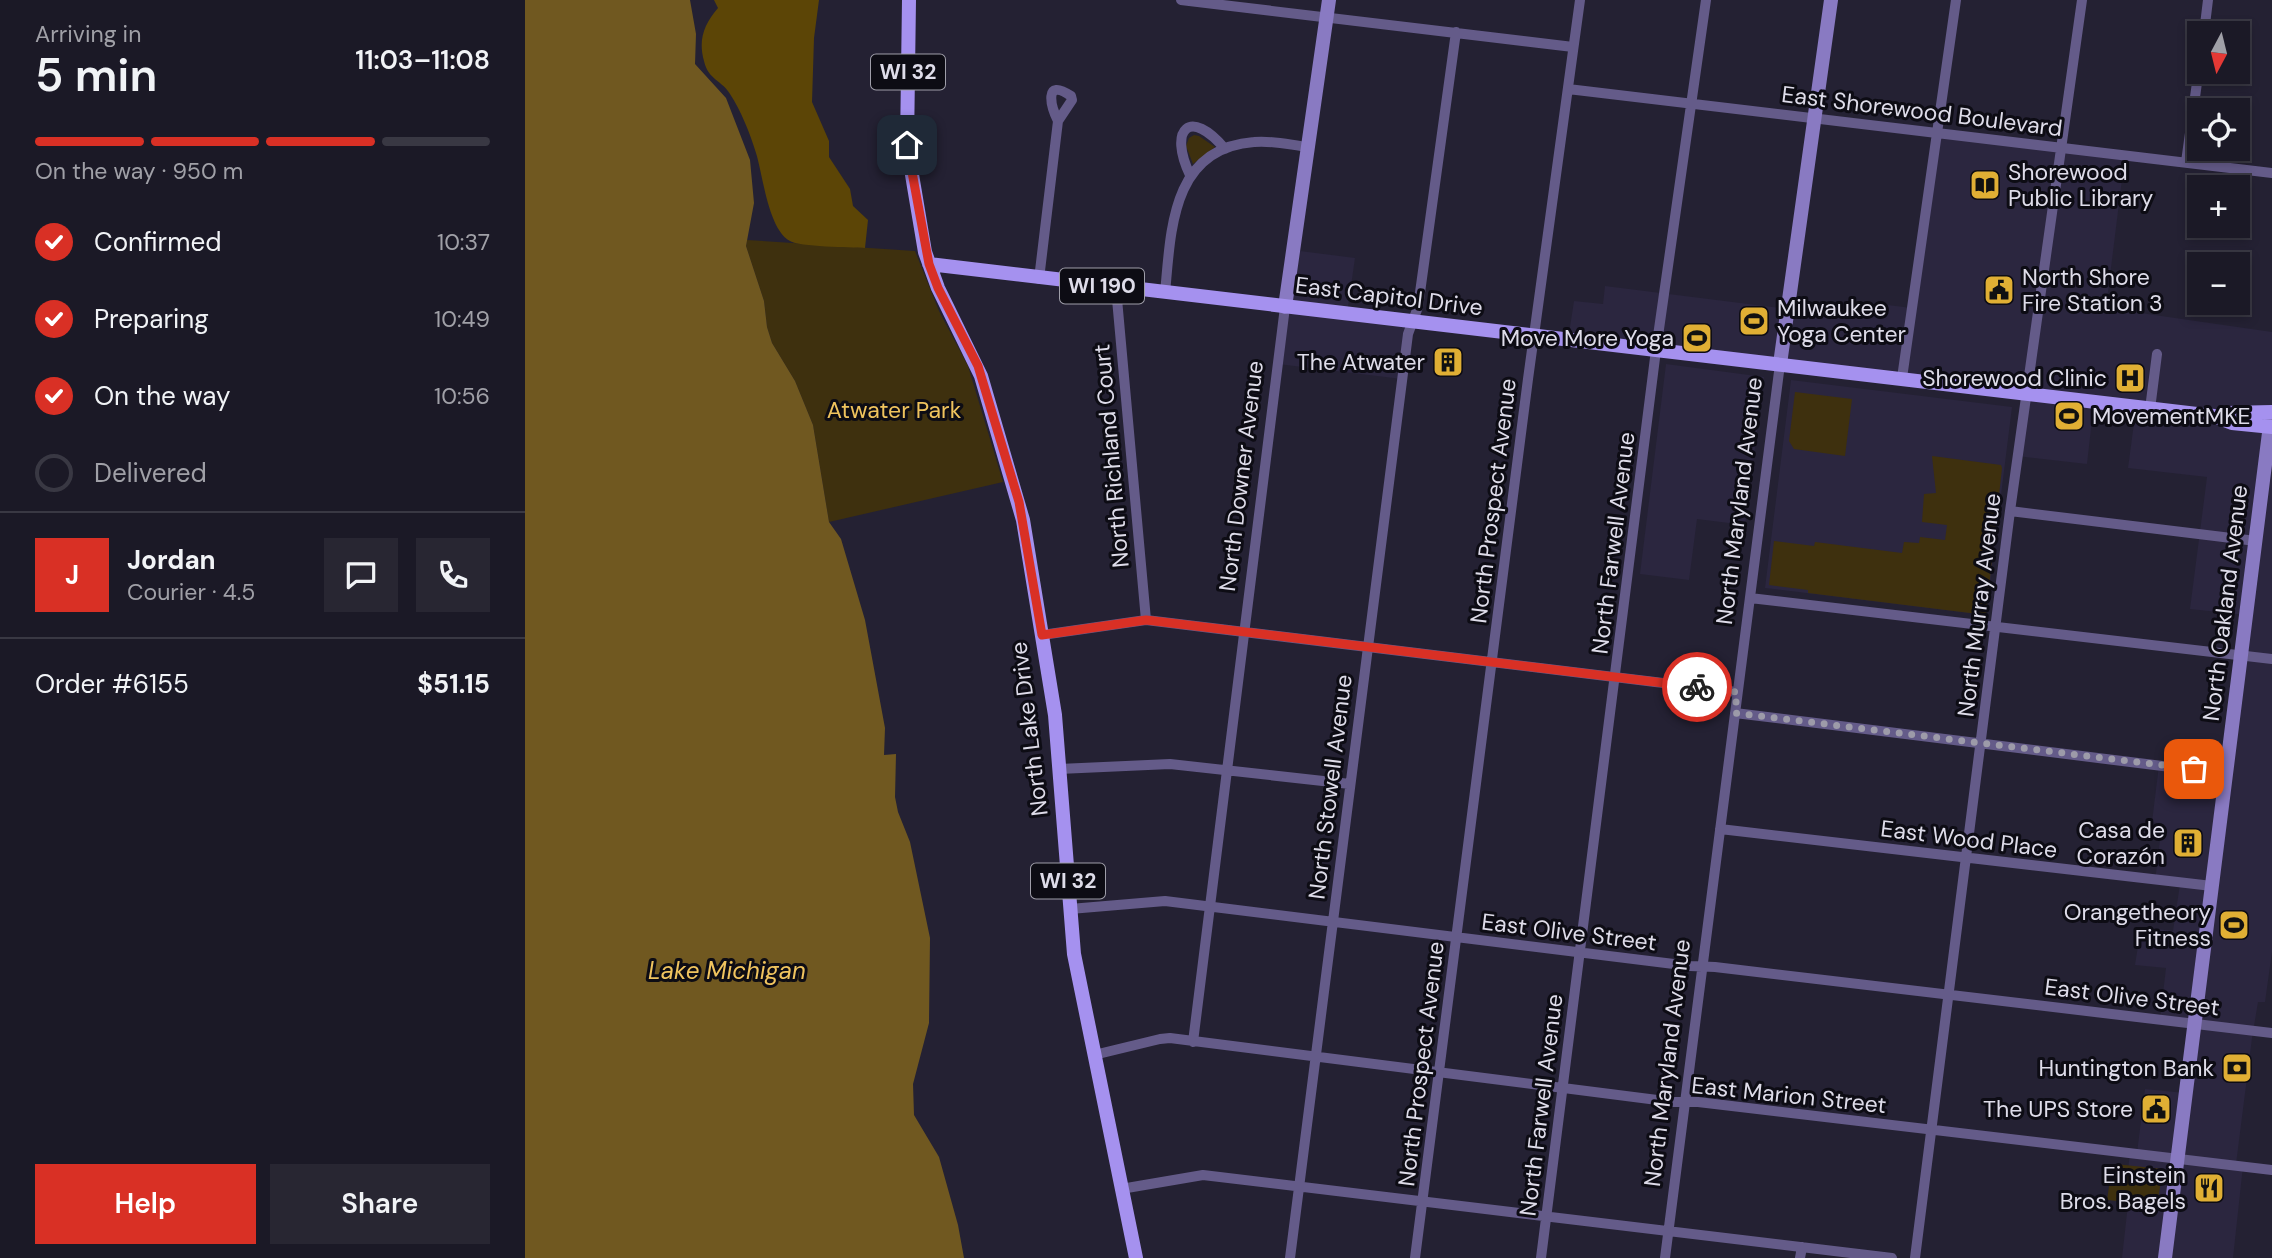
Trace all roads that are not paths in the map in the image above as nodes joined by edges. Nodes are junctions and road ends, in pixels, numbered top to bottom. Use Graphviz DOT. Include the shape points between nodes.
graph roads {
  1 [pos="909,0"];
  2 [pos="1181,0"];
  3 [pos="1329,0"];
  4 [pos="1580,0"];
  5 [pos="1706,0"];
  6 [pos="1831,0"];
  7 [pos="1956,0"];
  8 [pos="2081,0"];
  9 [pos="2208,0"];
  10 [pos="1326,17"];
  11 [pos="2205,21"];
  12 [pos="1456,32"];
  13 [pos="1573,47"];
  14 [pos="2197,84"];
  15 [pos="1568,89"];
  16 [pos="1692,102"];
  17 [pos="1814,118"];
  18 [pos="1058,121"];
  19 [pos="1937,131"];
  20 [pos="1308,147"];
  21 [pos="2062,148"];
  22 [pos="1225,149"];
  23 [pos="2186,162"];
  24 [pos="2272,173"];
  25 [pos="1190,175"];
  26 [pos="929,264"];
  27 [pos="1039,279"];
  28 [pos="1115,288"];
  29 [pos="1165,293"];
  30 [pos="1285,307"];
  31 [pos="1413,322"];
  32 [pos="1534,336"];
  33 [pos="1656,350"];
  34 [pos="2157,354"];
  35 [pos="1780,364"];
  36 [pos="1902,378"];
  37 [pos="2026,393"];
  38 [pos="2150,409"];
  39 [pos="2272,420"];
  40 [pos="2010,511"];
  41 [pos="2256,541"];
  42 [pos="1750,598"];
  43 [pos="1146,620"];
  44 [pos="1995,628"];
  45 [pos="1245,632"];
  46 [pos="1042,635"];
  47 [pos="1368,647"];
  48 [pos="2241,655"];
  49 [pos="2272,659"];
  50 [pos="1492,662"];
  51 [pos="1615,677"];
  52 [pos="1737,692"];
  53 [pos="1735,713"];
  54 [pos="1981,742"];
  55 [pos="1059,769"];
  56 [pos="1227,770"];
  57 [pos="2227,774"];
  58 [pos="1350,784"];
  59 [pos="1720,829"];
  60 [pos="1967,858"];
  61 [pos="2212,886"];
  62 [pos="1211,907"];
  63 [pos="1070,909"];
  64 [pos="1333,921"];
  65 [pos="1456,937"];
  66 [pos="1580,952"];
  67 [pos="1702,967"];
  68 [pos="1949,994"];
  69 [pos="2195,1024"];
  70 [pos="2272,1033"];
  71 [pos="1193,1042"];
  72 [pos="1094,1055"];
  73 [pos="1315,1058"];
  74 [pos="1439,1073"];
  75 [pos="1563,1088"];
  76 [pos="1685,1102"];
  77 [pos="1932,1130"];
  78 [pos="2178,1157"];
  79 [pos="2272,1170"];
  80 [pos="1300,1187"];
  81 [pos="1121,1189"];
  82 [pos="1422,1202"];
  83 [pos="1546,1216"];
  84 [pos="1669,1231"];
  85 [pos="1801,1253"];
  86 [pos="1136,1258"];
  87 [pos="1290,1258"];
  88 [pos="1415,1258"];
  89 [pos="1541,1258"];
  90 [pos="1665,1258"];
  91 [pos="1892,1258"];
  92 [pos="1915,1258"];
  93 [pos="2165,1258"];
  1 -- 26 [label="main road, North Lake Drive / WI 32" via="907,145"];
  2 -- 10 [label="street"];
  3 -- 10 [label="main road, North Downer Avenue"];
  4 -- 13 [label="street, North Prospect Avenue"];
  5 -- 16 [label="street, North Farwell Avenue"];
  6 -- 17 [label="main road, North Maryland Avenue"];
  7 -- 19 [label="street"];
  8 -- 21 [label="street, North Murray Avenue"];
  9 -- 11 [label="street"];
  10 -- 12 [label="street"];
  10 -- 20 [label="main road, North Downer Avenue"];
  12 -- 13 [label="street"];
  12 -- 31 [label="street, North Stowell Avenue"];
  13 -- 15 [label="street, North Prospect Avenue"];
  14 -- 23 [label="street"];
  15 -- 16 [label="street, East Shorewood Boulevard"];
  15 -- 32 [label="street, North Prospect Avenue"];
  16 -- 17 [label="street, East Shorewood Boulevard"];
  16 -- 33 [label="street, North Farwell Avenue"];
  17 -- 19 [label="street, East Shorewood Boulevard"];
  17 -- 35 [label="main road, North Maryland Avenue"];
  18 -- 27 [label="street"];
  19 -- 21 [label="street, East Shorewood Boulevard"];
  19 -- 36 [label="street"];
  20 -- 22 [label="street" via="1252,142"];
  20 -- 30 [label="main road, North Downer Avenue"];
  21 -- 23 [label="street, East Shorewood Boulevard"];
  21 -- 37 [label="street, North Murray Avenue"];
  22 -- 25 [label="street"];
  22 -- 25 [label="street" via="1204,129 1182,132 1181,154"];
  23 -- 24 [label="street, East Shorewood Boulevard"];
  25 -- 29 [label="street" via="1174,218"];
  26 -- 27 [label="main road, East Capitol Drive / WI 190"];
  26 -- 46 [label="main road, North Lake Drive / WI 32" via="978,366 1021,510"];
  27 -- 28 [label="main road, East Capitol Drive / WI 190"];
  28 -- 29 [label="main road, East Capitol Drive / WI 190"];
  28 -- 43 [label="street, North Richland Court"];
  29 -- 30 [label="main road, East Capitol Drive / WI 190"];
  30 -- 31 [label="main road, East Capitol Drive / WI 190"];
  30 -- 45 [label="street, North Downer Avenue"];
  31 -- 32 [label="main road, East Capitol Drive / WI 190"];
  31 -- 47 [label="street, North Stowell Avenue"];
  32 -- 33 [label="main road, East Capitol Drive / WI 190"];
  32 -- 50 [label="street, North Prospect Avenue"];
  33 -- 35 [label="main road, East Capitol Drive / WI 190"];
  33 -- 51 [label="street, North Farwell Avenue"];
  34 -- 38 [label="street"];
  35 -- 36 [label="main road, East Capitol Drive / WI 190"];
  35 -- 42 [label="street, North Maryland Avenue"];
  36 -- 37 [label="main road, East Capitol Drive / WI 190"];
  37 -- 38 [label="main road, East Capitol Drive / WI 190"];
  37 -- 40 [label="street, North Murray Avenue"];
  38 -- 39 [label="main road, East Capitol Drive / WI 190" via="2220,417 2232,423"];
  39 -- 41 [label="main road, North Oakland Avenue"];
  40 -- 41 [label="street"];
  40 -- 44 [label="street, North Murray Avenue"];
  41 -- 48 [label="main road, North Oakland Avenue"];
  42 -- 44 [label="street"];
  42 -- 52 [label="street, North Maryland Avenue"];
  43 -- 45 [label="street"];
  43 -- 46 [label="street"];
  44 -- 48 [label="street"];
  44 -- 54 [label="street, North Murray Avenue"];
  45 -- 47 [label="street"];
  45 -- 56 [label="street, North Downer Avenue"];
  46 -- 55 [label="main road, North Lake Drive / WI 32"];
  47 -- 50 [label="street"];
  47 -- 58 [label="street, North Stowell Avenue"];
  48 -- 49 [label="street"];
  48 -- 57 [label="main road, North Oakland Avenue"];
  50 -- 51 [label="street"];
  50 -- 65 [label="street, North Prospect Avenue"];
  51 -- 52 [label="street"];
  51 -- 66 [label="street, North Farwell Avenue"];
  52 -- 53 [label="street, North Maryland Avenue"];
  53 -- 54 [label="street"];
  53 -- 59 [label="street, North Maryland Avenue"];
  54 -- 57 [label="street"];
  54 -- 60 [label="street, North Murray Avenue"];
  55 -- 56 [label="street" via="1170,764"];
  55 -- 63 [label="main road, North Lake Drive / WI 32"];
  56 -- 58 [label="street"];
  56 -- 62 [label="street, North Downer Avenue"];
  57 -- 61 [label="main road, North Oakland Avenue"];
  58 -- 64 [label="street, North Stowell Avenue"];
  59 -- 60 [label="street, East Wood Place"];
  59 -- 67 [label="street, North Maryland Avenue"];
  60 -- 61 [label="street, East Wood Place"];
  60 -- 68 [label="street, North Murray Avenue"];
  61 -- 69 [label="main road, North Oakland Avenue"];
  62 -- 63 [label="street, East Olive Street" via="1165,901"];
  62 -- 64 [label="street, East Olive Street"];
  62 -- 71 [label="street, North Downer Avenue"];
  63 -- 72 [label="main road, North Lake Drive / WI 32"];
  64 -- 65 [label="street, East Olive Street"];
  64 -- 73 [label="street, North Stowell Avenue"];
  65 -- 66 [label="street, East Olive Street"];
  65 -- 74 [label="street, North Prospect Avenue"];
  66 -- 67 [label="street, East Olive Street"];
  66 -- 75 [label="street, North Farwell Avenue"];
  67 -- 68 [label="street, East Olive Street"];
  67 -- 76 [label="street, North Maryland Avenue"];
  68 -- 69 [label="street, East Olive Street"];
  68 -- 77 [label="street, North Murray Avenue"];
  69 -- 70 [label="street, East Olive Street"];
  69 -- 78 [label="main road, North Oakland Avenue"];
  71 -- 72 [label="street, East Marion Street" via="1160,1039"];
  71 -- 73 [label="street, East Marion Street"];
  72 -- 81 [label="main road, North Lake Drive / WI 32"];
  73 -- 74 [label="street, East Marion Street"];
  73 -- 80 [label="street, North Stowell Avenue"];
  74 -- 75 [label="street, East Marion Street"];
  74 -- 82 [label="street, North Prospect Avenue"];
  75 -- 76 [label="street, East Marion Street"];
  75 -- 83 [label="street, North Farwell Avenue"];
  76 -- 77 [label="street, East Marion Street"];
  76 -- 84 [label="street, North Maryland Avenue"];
  77 -- 78 [label="street, East Marion Street"];
  77 -- 92 [label="street, North Murray Avenue"];
  78 -- 79 [label="street, East Marion Street"];
  78 -- 93 [label="main road, North Oakland Avenue"];
  80 -- 81 [label="street" via="1203,1175"];
  80 -- 82 [label="street"];
  80 -- 87 [label="street, North Stowell Avenue"];
  81 -- 86 [label="main road, North Lake Drive / WI 32"];
  82 -- 83 [label="street"];
  82 -- 88 [label="street, North Prospect Avenue"];
  83 -- 84 [label="street"];
  83 -- 89 [label="street, North Farwell Avenue"];
  84 -- 85 [label="street"];
  84 -- 90 [label="street, North Maryland Avenue"];
  85 -- 91 [label="street"];
}
